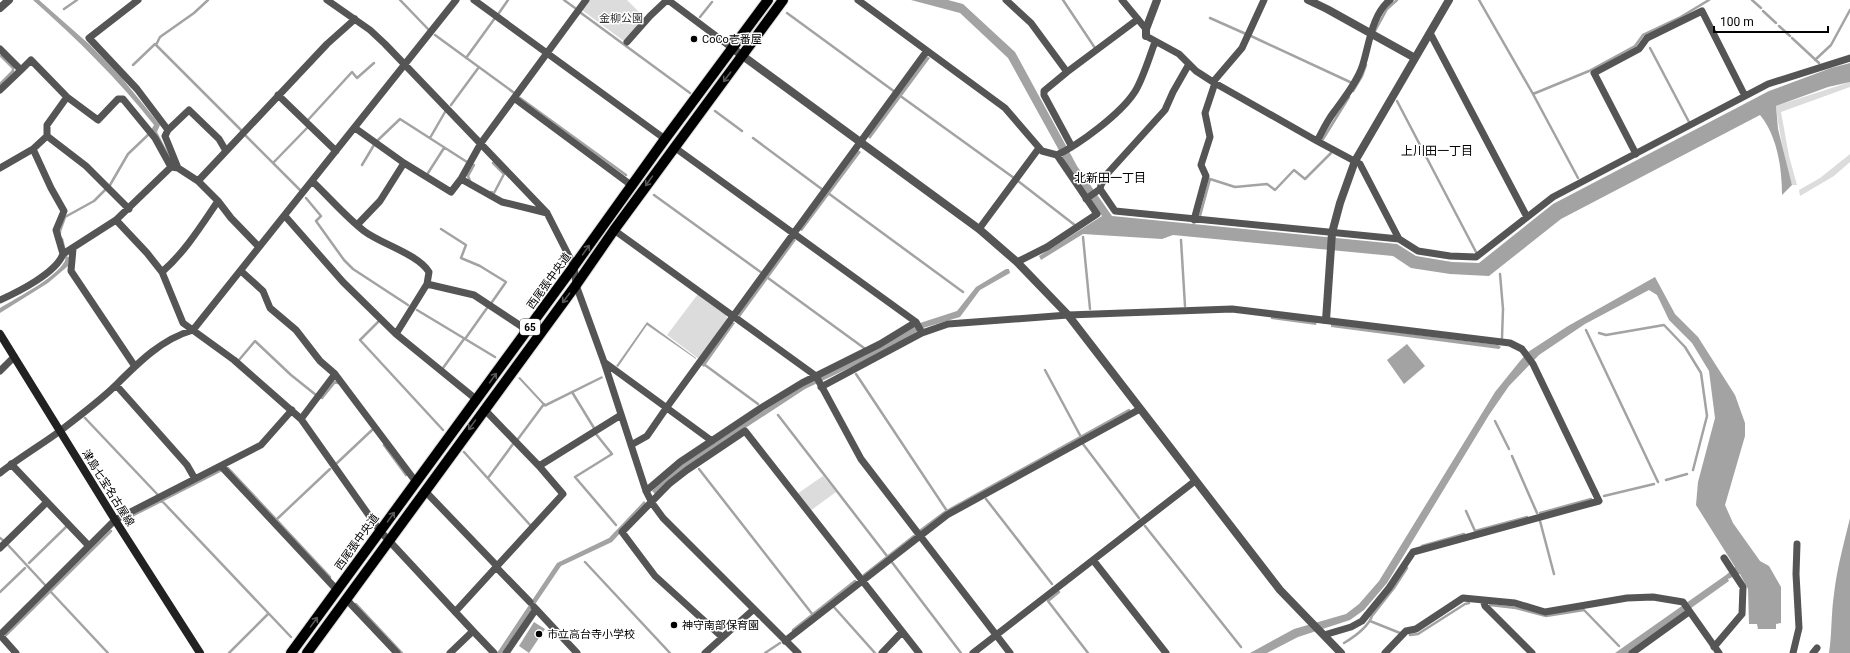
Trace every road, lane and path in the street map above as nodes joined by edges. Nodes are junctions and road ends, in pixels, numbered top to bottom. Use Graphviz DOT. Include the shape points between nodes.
graph roads {
  1 [pos="9,0"];
  2 [pos="138,0"];
  3 [pos="327,0"];
  4 [pos="456,0"];
  5 [pos="474,0"];
  6 [pos="586,0"];
  7 [pos="668,0"];
  8 [pos="768,0"];
  9 [pos="783,0"];
  10 [pos="858,0"];
  11 [pos="1006,0"];
  12 [pos="1122,0"];
  13 [pos="1157,0"];
  14 [pos="1264,0"];
  15 [pos="1308,0"];
  16 [pos="1390,0"];
  17 [pos="1449,0"];
  18 [pos="0,8"];
  19 [pos="355,19"];
  20 [pos="1138,19"];
  21 [pos="1146,33"];
  22 [pos="1370,33"];
  23 [pos="1430,33"];
  24 [pos="627,42"];
  25 [pos="1155,42"];
  26 [pos="732,48"];
  27 [pos="0,49"];
  28 [pos="926,52"];
  29 [pos="547,53"];
  30 [pos="743,56"];
  31 [pos="1414,58"];
  32 [pos="1850,58"];
  33 [pos="405,64"];
  34 [pos="1189,64"];
  35 [pos="20,70"];
  36 [pos="1067,72"];
  37 [pos="1214,83"];
  38 [pos="0,90"];
  39 [pos="278,95"];
  40 [pos="1745,96"];
  41 [pos="67,97"];
  42 [pos="514,98"];
  43 [pos="356,128"];
  44 [pos="168,130"];
  45 [pos="47,136"];
  46 [pos="665,139"];
  47 [pos="860,142"];
  48 [pos="1317,142"];
  49 [pos="481,143"];
  50 [pos="674,147"];
  51 [pos="1039,148"];
  52 [pos="1071,148"];
  53 [pos="33,149"];
  54 [pos="226,151"];
  55 [pos="336,151"];
  56 [pos="1636,154"];
  57 [pos="1058,155"];
  58 [pos="1355,161"];
  59 [pos="404,163"];
  60 [pos="0,168"];
  61 [pos="175,168"];
  62 [pos="461,179"];
  63 [pos="198,181"];
  64 [pos="312,181"];
  65 [pos="631,185"];
  66 [pos="1100,190"];
  67 [pos="1086,199"];
  68 [pos="218,201"];
  69 [pos="129,209"];
  70 [pos="547,213"];
  71 [pos="285,216"];
  72 [pos="1527,217"];
  73 [pos="116,220"];
  74 [pos="1194,220"];
  75 [pos="357,225"];
  76 [pos="979,229"];
  77 [pos="614,230"];
  78 [pos="794,232"];
  79 [pos="1332,234"];
  80 [pos="1399,239"];
  81 [pos="259,247"];
  82 [pos="67,252"];
  83 [pos="1017,262"];
  84 [pos="574,266"];
  85 [pos="241,271"];
  86 [pos="162,272"];
  87 [pos="426,284"];
  88 [pos="576,284"];
  89 [pos="0,300"];
  90 [pos="1068,315"];
  91 [pos="733,317"];
  92 [pos="1326,320"];
  93 [pos="916,322"];
  94 [pos="193,330"];
  95 [pos="528,330"];
  96 [pos="922,332"];
  97 [pos="0,334"];
  98 [pos="396,334"];
  99 [pos="14,357"];
  100 [pos="604,362"];
  101 [pos="134,365"];
  102 [pos="0,371"];
  103 [pos="334,374"];
  104 [pos="818,381"];
  105 [pos="116,385"];
  106 [pos="477,400"];
  107 [pos="667,407"];
  108 [pos="484,409"];
  109 [pos="1140,409"];
  110 [pos="292,410"];
  111 [pos="621,415"];
  112 [pos="301,419"];
  113 [pos="60,431"];
  114 [pos="712,441"];
  115 [pos="631,446"];
  116 [pos="11,464"];
  117 [pos="221,466"];
  118 [pos="539,466"];
  119 [pos="0,473"];
  120 [pos="195,479"];
  121 [pos="1195,481"];
  122 [pos="416,482"];
  123 [pos="425,491"];
  124 [pos="646,491"];
  125 [pos="47,502"];
  126 [pos="652,503"];
  127 [pos="115,520"];
  128 [pos="380,532"];
  129 [pos="920,536"];
  130 [pos="389,540"];
  131 [pos="1797,544"];
  132 [pos="89,546"];
  133 [pos="0,548"];
  134 [pos="1724,558"];
  135 [pos="1093,560"];
  136 [pos="497,566"];
  137 [pos="862,580"];
  138 [pos="337,590"];
  139 [pos="346,599"];
  140 [pos="1482,600"];
  141 [pos="533,606"];
  142 [pos="754,609"];
  143 [pos="1689,611"];
  144 [pos="455,612"];
  145 [pos="473,631"];
  146 [pos="902,632"];
  147 [pos="1323,634"];
  148 [pos="0,635"];
  149 [pos="996,635"];
  150 [pos="722,637"];
  151 [pos="785,641"];
  152 [pos="1717,650"];
  153 [pos="197,652"];
  154 [pos="16,653"];
  155 [pos="291,653"];
  156 [pos="307,653"];
  157 [pos="397,653"];
  158 [pos="450,653"];
  159 [pos="494,653"];
  160 [pos="506,653"];
  161 [pos="577,653"];
  162 [pos="705,653"];
  163 [pos="798,653"];
  164 [pos="882,653"];
  165 [pos="919,653"];
  166 [pos="973,653"];
  167 [pos="1010,653"];
  168 [pos="1166,653"];
  169 [pos="1341,653"];
  170 [pos="1385,653"];
  171 [pos="1532,653"];
  172 [pos="1632,653"];
  173 [pos="1793,653"];
  1 -- 18 [label="street"];
  2 -- 44 [label="street" via="89,38 136,89"];
  3 -- 19 [label="street"];
  4 -- 33 [label="street"];
  5 -- 29 [label="street"];
  6 -- 29 [label="street"];
  7 -- 24 [label="street"];
  7 -- 26 [label="street"];
  8 -- 26 [label="main road, 西尾張中央道 / 65"];
  9 -- 30 [label="main road, 65"];
  10 -- 28 [label="street"];
  11 -- 36 [label="street" via="1032,23"];
  12 -- 20 [label="street"];
  13 -- 21 [label="street"];
  14 -- 37 [label="street" via="1242,48"];
  15 -- 22 [label="street"];
  16 -- 22 [label="street" via="1384,4"];
  17 -- 23 [label="street"];
  19 -- 33 [label="street"];
  19 -- 39 [label="street"];
  20 -- 21 [label="street"];
  20 -- 36 [label="street"];
  21 -- 25 [label="street"];
  22 -- 31 [label="street"];
  22 -- 48 [label="street" via="1362,66 1355,82 1332,114"];
  23 -- 31 [label="street"];
  23 -- 72 [label="street"];
  25 -- 34 [label="street" via="1179,54"];
  25 -- 52 [label="street" via="1134,93 1110,118"];
  26 -- 30 [label="street"];
  26 -- 46 [label="main road, 西尾張中央道 / 65"];
  27 -- 35 [label="street"];
  28 -- 47 [label="street"];
  28 -- 51 [label="street" via="1005,108"];
  29 -- 42 [label="street"];
  29 -- 46 [label="street"];
  30 -- 47 [label="street"];
  30 -- 50 [label="main road, 65, one-way"];
  31 -- 58 [label="street"];
  32 -- 40 [label="street" via="1768,84"];
  33 -- 43 [label="street"];
  33 -- 49 [label="street"];
  34 -- 37 [label="street"];
  34 -- 66 [label="street" via="1165,110 1107,174"];
  35 -- 38 [label="street"];
  35 -- 41 [label="street" via="31,60"];
  36 -- 52 [label="street" via="1044,91 1044,95"];
  37 -- 48 [label="street"];
  37 -- 74 [label="street" via="1205,113 1210,137 1201,165 1206,176"];
  39 -- 54 [label="street"];
  39 -- 55 [label="street"];
  40 -- 56 [label="street"];
  40 -- 56 [label="street" via="1702,11 1647,38 1639,48 1594,73"];
  41 -- 45 [label="street" via="47,125"];
  41 -- 61 [label="street" via="98,120 118,99 122,99 155,138"];
  42 -- 49 [label="street"];
  42 -- 65 [label="street"];
  43 -- 55 [label="street"];
  43 -- 59 [label="street"];
  44 -- 54 [label="street" via="189,110 218,139"];
  44 -- 61 [label="street" via="165,136"];
  45 -- 53 [label="street"];
  45 -- 69 [label="street" via="86,166"];
  46 -- 65 [label="main road, 西尾張中央道 / 65"];
  47 -- 76 [label="street"];
  47 -- 78 [label="street"];
  48 -- 58 [label="street"];
  49 -- 62 [label="street"];
  49 -- 70 [label="street"];
  50 -- 77 [label="main road, 65, one-way"];
  50 -- 78 [label="street"];
  51 -- 57 [label="street" via="1049,154"];
  51 -- 76 [label="street"];
  52 -- 57 [label="street"];
  53 -- 60 [label="street"];
  53 -- 82 [label="street" via="64,211 56,230"];
  54 -- 63 [label="street"];
  55 -- 64 [label="street"];
  56 -- 72 [label="street" via="1553,197"];
  57 -- 67 [label="street"];
  58 -- 79 [label="street"];
  58 -- 80 [label="street" via="1360,164"];
  59 -- 62 [label="street" via="451,192"];
  59 -- 75 [label="street" via="380,201"];
  61 -- 63 [label="street"];
  61 -- 69 [label="street"];
  62 -- 70 [label="street" via="502,202"];
  63 -- 68 [label="street"];
  64 -- 71 [label="street"];
  64 -- 75 [label="street"];
  84 -- 65 [label="main road, 西尾張中央道 / 65, one-way"];
  66 -- 67 [label="street"];
  66 -- 74 [label="street" via="1115,211"];
  67 -- 83 [label="street" via="1097,214 1047,247"];
  68 -- 81 [label="street"];
  68 -- 86 [label="street" via="191,241"];
  69 -- 73 [label="street"];
  70 -- 84 [label="street"];
  71 -- 81 [label="street"];
  71 -- 98 [label="street" via="343,282"];
  72 -- 80 [label="street" via="1476,257 1418,251"];
  73 -- 82 [label="street"];
  73 -- 86 [label="street"];
  74 -- 79 [label="street"];
  75 -- 87 [label="street" via="426,268 429,272"];
  76 -- 83 [label="street"];
  77 -- 88 [label="main road, 65"];
  77 -- 91 [label="street"];
  78 -- 91 [label="street"];
  78 -- 93 [label="street"];
  79 -- 80 [label="street"];
  79 -- 92 [label="street"];
  81 -- 85 [label="street"];
  82 -- 89 [label="street" via="43,276"];
  82 -- 101 [label="street" via="71,271"];
  83 -- 90 [label="street"];
  84 -- 88 [label="street"];
  84 -- 95 [label="main road, 西尾張中央道 / 65"];
  85 -- 94 [label="street"];
  85 -- 103 [label="street" via="263,291 270,308 296,330 320,361"];
  86 -- 94 [label="street" via="183,322"];
  87 -- 95 [label="street" via="474,295"];
  87 -- 98 [label="street"];
  88 -- 100 [label="street"];
  88 -- 108 [label="main road, 65, one-way"];
  90 -- 92 [label="street" via="1232,308"];
  90 -- 96 [label="street" via="948,324"];
  90 -- 109 [label="street"];
  91 -- 104 [label="street"];
  91 -- 107 [label="street"];
  92 -- 147 [label="street" via="1510,343 1522,349 1533,364 1599,501 1413,552 1390,588 1362,621"];
  93 -- 96 [label="street"];
  93 -- 104 [label="street"];
  94 -- 101 [label="street" via="182,333"];
  94 -- 110 [label="street" via="234,360"];
  106 -- 95 [label="main road, 西尾張中央道 / 65, one-way"];
  96 -- 104 [label="street"];
  97 -- 99 [label="main road, 津島七宝名古屋線"];
  98 -- 106 [label="street"];
  99 -- 102 [label="street"];
  99 -- 113 [label="main road, 津島七宝名古屋線"];
  100 -- 107 [label="street"];
  100 -- 111 [label="street"];
  101 -- 105 [label="street"];
  103 -- 112 [label="street"];
  103 -- 122 [label="street"];
  104 -- 114 [label="street" via="761,408"];
  104 -- 129 [label="street" via="861,459"];
  105 -- 113 [label="street"];
  105 -- 120 [label="street" via="187,465"];
  106 -- 122 [label="main road, 西尾張中央道 / 65"];
  107 -- 114 [label="street"];
  107 -- 115 [label="street" via="647,436"];
  108 -- 118 [label="street"];
  108 -- 123 [label="main road, 65, one-way"];
  109 -- 121 [label="street"];
  109 -- 129 [label="street" via="947,515"];
  110 -- 112 [label="street"];
  110 -- 117 [label="street" via="261,445"];
  111 -- 115 [label="street"];
  111 -- 118 [label="street"];
  112 -- 128 [label="street"];
  113 -- 116 [label="street"];
  113 -- 127 [label="main road, 津島七宝名古屋線"];
  114 -- 124 [label="street" via="680,462"];
  115 -- 124 [label="street"];
  116 -- 119 [label="street"];
  116 -- 125 [label="street"];
  117 -- 120 [label="street"];
  117 -- 138 [label="street"];
  118 -- 136 [label="street" via="563,494"];
  120 -- 127 [label="street"];
  121 -- 135 [label="street"];
  121 -- 147 [label="street" via="1280,590"];
  128 -- 122 [label="main road, 西尾張中央道 / 65, one-way"];
  123 -- 130 [label="main road, 65"];
  123 -- 136 [label="street"];
  124 -- 126 [label="street"];
  125 -- 132 [label="street"];
  125 -- 133 [label="street"];
  126 -- 137 [label="street" via="669,484 687,470 745,431"];
  126 -- 142 [label="street" via="663,518"];
  126 -- 150 [label="street" via="622,532 655,576"];
  127 -- 132 [label="street"];
  127 -- 153 [label="main road, 津島七宝名古屋線"];
  128 -- 130 [label="street"];
  128 -- 138 [label="main road, 西尾張中央道 / 65"];
  129 -- 137 [label="street"];
  129 -- 149 [label="street"];
  130 -- 139 [label="main road, 65"];
  130 -- 144 [label="street"];
  131 -- 173 [label="street" via="1799,628"];
  132 -- 148 [label="street"];
  134 -- 152 [label="street" via="1743,587 1742,614"];
  135 -- 149 [label="street"];
  135 -- 168 [label="street"];
  136 -- 141 [label="street"];
  136 -- 144 [label="street"];
  137 -- 146 [label="street"];
  137 -- 151 [label="street"];
  155 -- 138 [label="main road, 西尾張中央道 / 65, one-way"];
  139 -- 156 [label="main road, 65"];
  139 -- 157 [label="street"];
  140 -- 143 [label="street" via="1515,603 1545,612 1627,598 1653,597 1683,602"];
  140 -- 170 [label="street" via="1463,598 1416,629 1406,631"];
  140 -- 171 [label="street"];
  141 -- 160 [label="street"];
  141 -- 161 [label="street"];
  142 -- 150 [label="street"];
  142 -- 151 [label="street"];
  143 -- 152 [label="street"];
  143 -- 172 [label="street"];
  144 -- 145 [label="street"];
  145 -- 158 [label="street"];
  145 -- 159 [label="street"];
  146 -- 164 [label="street"];
  146 -- 165 [label="street"];
  147 -- 169 [label="street"];
  148 -- 154 [label="street"];
  149 -- 166 [label="street"];
  149 -- 167 [label="street"];
  150 -- 162 [label="street"];
  151 -- 163 [label="street"];
}
